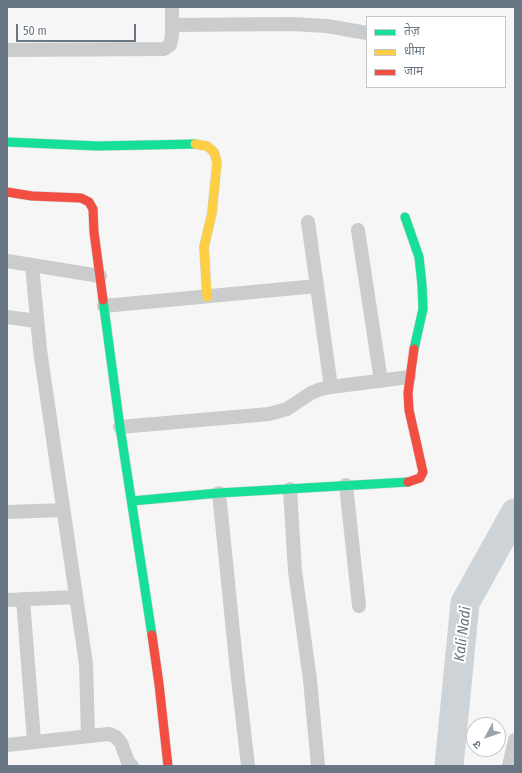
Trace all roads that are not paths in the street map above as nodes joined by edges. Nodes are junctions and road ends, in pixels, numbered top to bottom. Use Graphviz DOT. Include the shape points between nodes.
graph roads {
  1 [pos="172,7"];
  2 [pos="173,25"];
  3 [pos="366,33"];
  4 [pos="7,50"];
  5 [pos="7,142"];
  6 [pos="7,192"];
  7 [pos="404,217"];
  8 [pos="308,222"];
  9 [pos="358,230"];
  10 [pos="7,262"];
  11 [pos="32,265"];
  12 [pos="100,276"];
  13 [pos="317,286"];
  14 [pos="207,297"];
  15 [pos="104,306"];
  16 [pos="7,317"];
  17 [pos="38,321"];
  18 [pos="409,377"];
  19 [pos="382,380"];
  20 [pos="331,387"];
  21 [pos="120,427"];
  22 [pos="346,485"];
  23 [pos="290,489"];
  24 [pos="219,494"];
  25 [pos="132,501"];
  26 [pos="63,510"];
  27 [pos="7,512"];
  28 [pos="76,597"];
  29 [pos="23,599"];
  30 [pos="7,600"];
  31 [pos="359,606"];
  32 [pos="88,735"];
  33 [pos="515,740"];
  34 [pos="34,742"];
  35 [pos="7,744"];
  36 [pos="132,766"];
  37 [pos="168,766"];
  38 [pos="248,766"];
  39 [pos="318,766"];
  40 [pos="509,766"];
  1 -- 2 [label="street"];
  2 -- 3 [label="street" via="291,24 327,26"];
  2 -- 4 [label="street" via="170,45 164,49"];
  5 -- 14 [label="street" via="98,146 207,146 214,152 217,162 212,213 204,247"];
  6 -- 12 [label="street" via="81,198 89,202 93,209"];
  7 -- 18 [label="street" via="419,257 423,309"];
  8 -- 13 [label="street"];
  9 -- 19 [label="street"];
  10 -- 11 [label="street"];
  11 -- 12 [label="street"];
  11 -- 17 [label="street"];
  12 -- 15 [label="street"];
  13 -- 14 [label="street"];
  13 -- 20 [label="street"];
  14 -- 15 [label="street"];
  15 -- 21 [label="street"];
  16 -- 17 [label="street"];
  17 -- 26 [label="street"];
  18 -- 19 [label="street"];
  18 -- 22 [label="street" via="409,410 423,472 420,478 407,482"];
  19 -- 20 [label="street"];
  20 -- 21 [label="street" via="311,393 287,409 269,414"];
  21 -- 25 [label="street"];
  22 -- 23 [label="street"];
  22 -- 31 [label="street"];
  23 -- 24 [label="street"];
  23 -- 39 [label="street" via="295,571 310,680"];
  24 -- 25 [label="street"];
  24 -- 38 [label="street"];
  25 -- 37 [label="street" via="160,684"];
  26 -- 27 [label="street"];
  26 -- 28 [label="street"];
  28 -- 29 [label="street"];
  28 -- 32 [label="street" via="86,664"];
  29 -- 30 [label="street"];
  29 -- 34 [label="street"];
  32 -- 34 [label="street"];
  32 -- 36 [label="street" via="109,734 116,737"];
  33 -- 40 [label="street"];
  34 -- 35 [label="street"];
}
